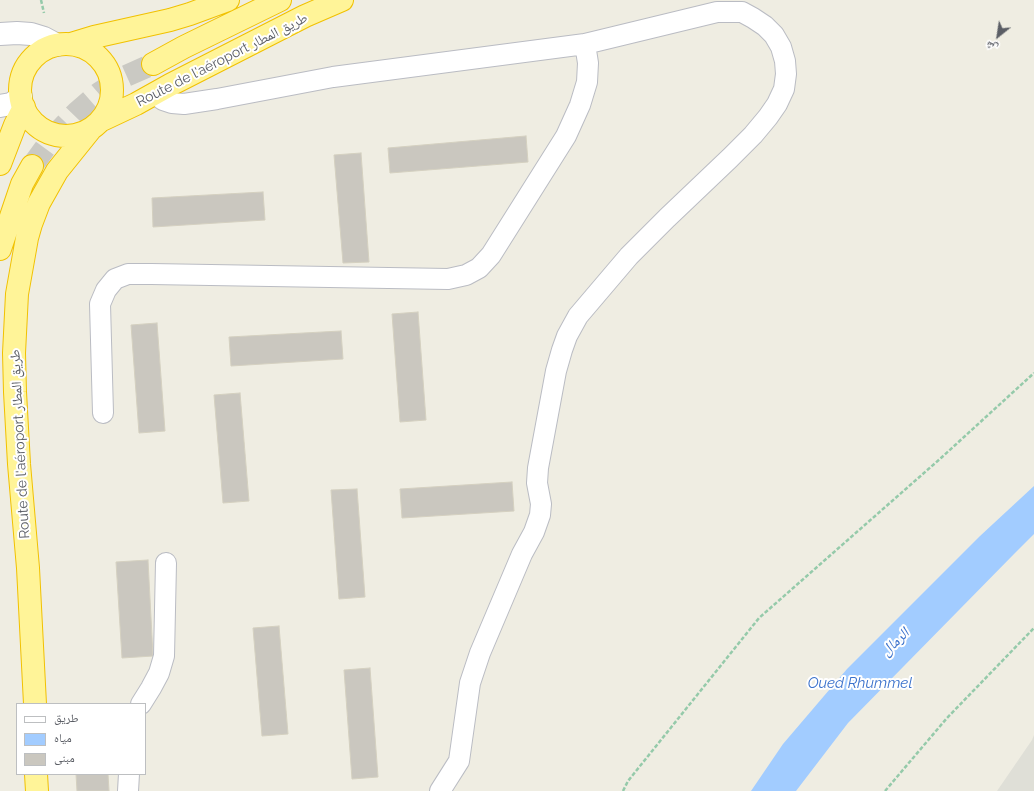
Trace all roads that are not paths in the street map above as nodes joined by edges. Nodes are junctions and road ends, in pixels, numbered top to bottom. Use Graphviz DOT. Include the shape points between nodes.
graph roads {
  1 [pos="228,0"];
  2 [pos="280,0"];
  3 [pos="342,0"];
  4 [pos="0,34"];
  5 [pos="585,44"];
  6 [pos="64,45"];
  7 [pos="153,64"];
  8 [pos="155,94"];
  9 [pos="22,102"];
  10 [pos="0,106"];
  11 [pos="96,125"];
  12 [pos="0,164"];
  13 [pos="32,166"];
  14 [pos="0,249"];
  15 [pos="103,413"];
  16 [pos="166,563"];
  17 [pos="35,703"];
  18 [pos="142,703"];
  19 [pos="36,775"];
  20 [pos="129,775"];
  21 [pos="37,791"];
  22 [pos="128,791"];
  23 [pos="440,791"];
  1 -- 6 [label="highway" via="170,20"];
  2 -- 7 [label="highway, Route de l'aéroport طريق المطار"];
  3 -- 8 [label="highway, Route de l'aéroport طريق المطار" via="305,16"];
  4 -- 6 [label="street" via="31,34"];
  5 -- 8 [label="street" via="332,77 184,104 163,100"];
  5 -- 15 [label="street" via="587,82 566,136 491,255 479,268 466,276 448,279 128,274 115,279 106,290 100,304"];
  5 -- 23 [label="street" via="717,12 742,12 765,26 781,47 786,74 784,89 777,104 753,135 629,256 578,316 567,336 556,371 538,468 540,515 480,653 470,683 459,762"];
  6 -- 9 [label="highway" via="44,50 33,59 25,70 21,83"];
  6 -- 11 [label="highway" via="85,48 106,66 112,94 109,108"];
  8 -- 11 [label="highway, Route de l'aéroport طريق المطار"];
  9 -- 10 [label="street"];
  9 -- 11 [label="highway" via="32,120 51,133 75,135"];
  9 -- 12 [label="highway"];
  11 -- 17 [label="highway, Route de l'aéroport طريق المطار" via="57,171 39,203 27,238 17,294 15,392"];
  13 -- 14 [label="highway" via="22,184"];
  16 -- 18 [label="street" via="164,656 151,688"];
  19 -- 21 [label="highway"];
  20 -- 22 [label="street"];
}
